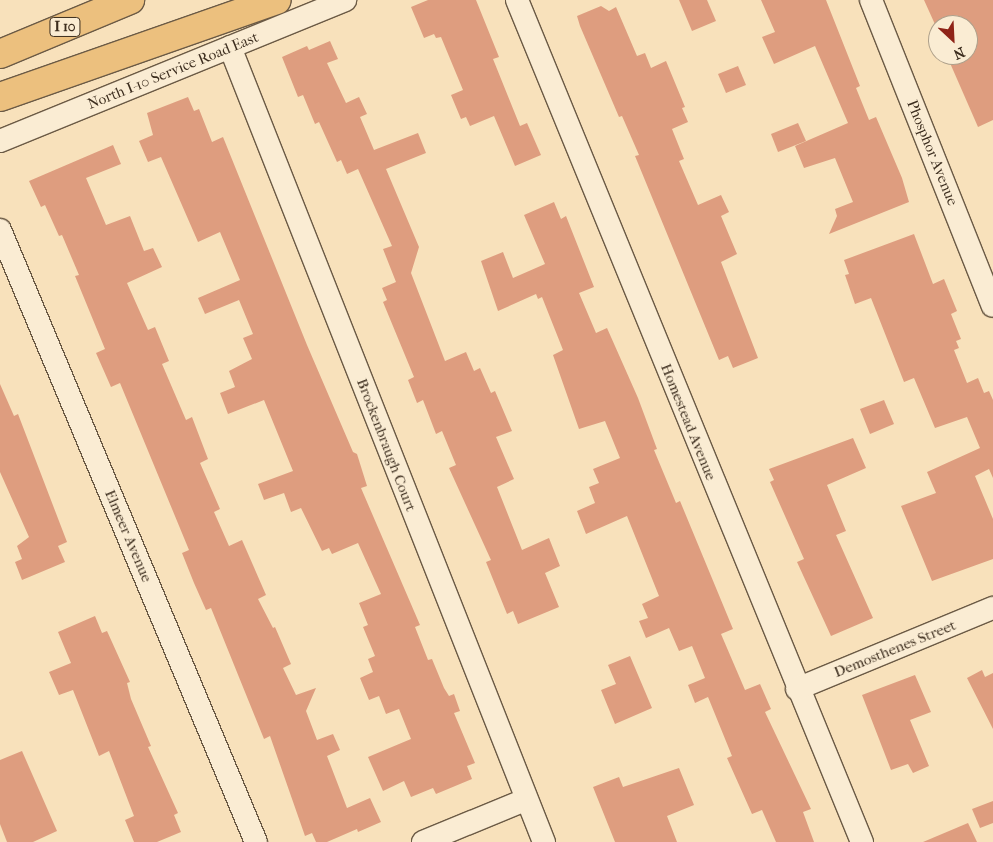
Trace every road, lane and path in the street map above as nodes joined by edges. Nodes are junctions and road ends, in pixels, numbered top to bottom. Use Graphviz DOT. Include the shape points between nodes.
graph roads {
  1 [pos="130,0"];
  2 [pos="277,0"];
  3 [pos="346,0"];
  4 [pos="517,0"];
  5 [pos="870,0"];
  6 [pos="230,47"];
  7 [pos="0,54"];
  8 [pos="0,97"];
  9 [pos="0,141"];
  10 [pos="0,230"];
  11 [pos="993,306"];
  12 [pos="993,608"];
  13 [pos="797,689"];
  14 [pos="526,800"];
  15 [pos="256,842"];
  16 [pos="423,842"];
  17 [pos="544,842"];
  18 [pos="862,842"];
  1 -- 7 [label="highway, I 10"];
  2 -- 8 [label="highway"];
  3 -- 6 [label="street, North I-10 Service Road East"];
  4 -- 13 [label="street, Homestead Avenue"];
  5 -- 11 [label="street, Phosphor Avenue"];
  6 -- 9 [label="street, North I-10 Service Road East"];
  6 -- 14 [label="street, Brockenbraugh Court"];
  10 -- 15 [label="street, Elmeer Avenue"];
  12 -- 13 [label="street, Demosthenes Street"];
  13 -- 18 [label="street, Homestead Avenue"];
  14 -- 16 [label="street"];
  14 -- 17 [label="street, Brockenbraugh Court"];
}
